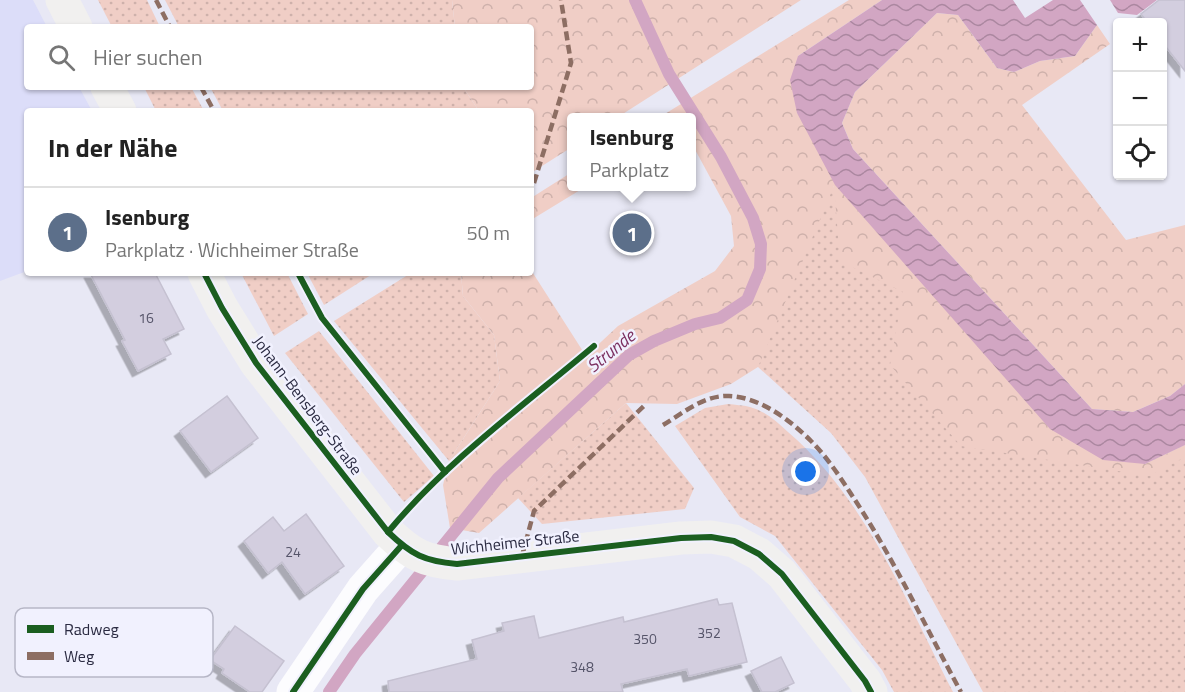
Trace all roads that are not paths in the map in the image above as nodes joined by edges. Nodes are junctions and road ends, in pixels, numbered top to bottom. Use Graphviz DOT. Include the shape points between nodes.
graph roads {
  1 [pos="62,0"];
  2 [pos="74,24"];
  3 [pos="109,90"];
  4 [pos="118,108"];
  5 [pos="206,276"];
  6 [pos="421,555"];
  7 [pos="293,692"];
  8 [pos="871,692"];
  1 -- 2 [label="street"];
  3 -- 4 [label="street"];
  5 -- 6 [label="street, Johann-Bensberg-Straße" via="256,363 388,532"];
  6 -- 7 [label="street" via="363,589"];
  6 -- 8 [label="street, Wichheimer Straße" via="457,564 681,538 734,541 759,554 782,574"];
}
